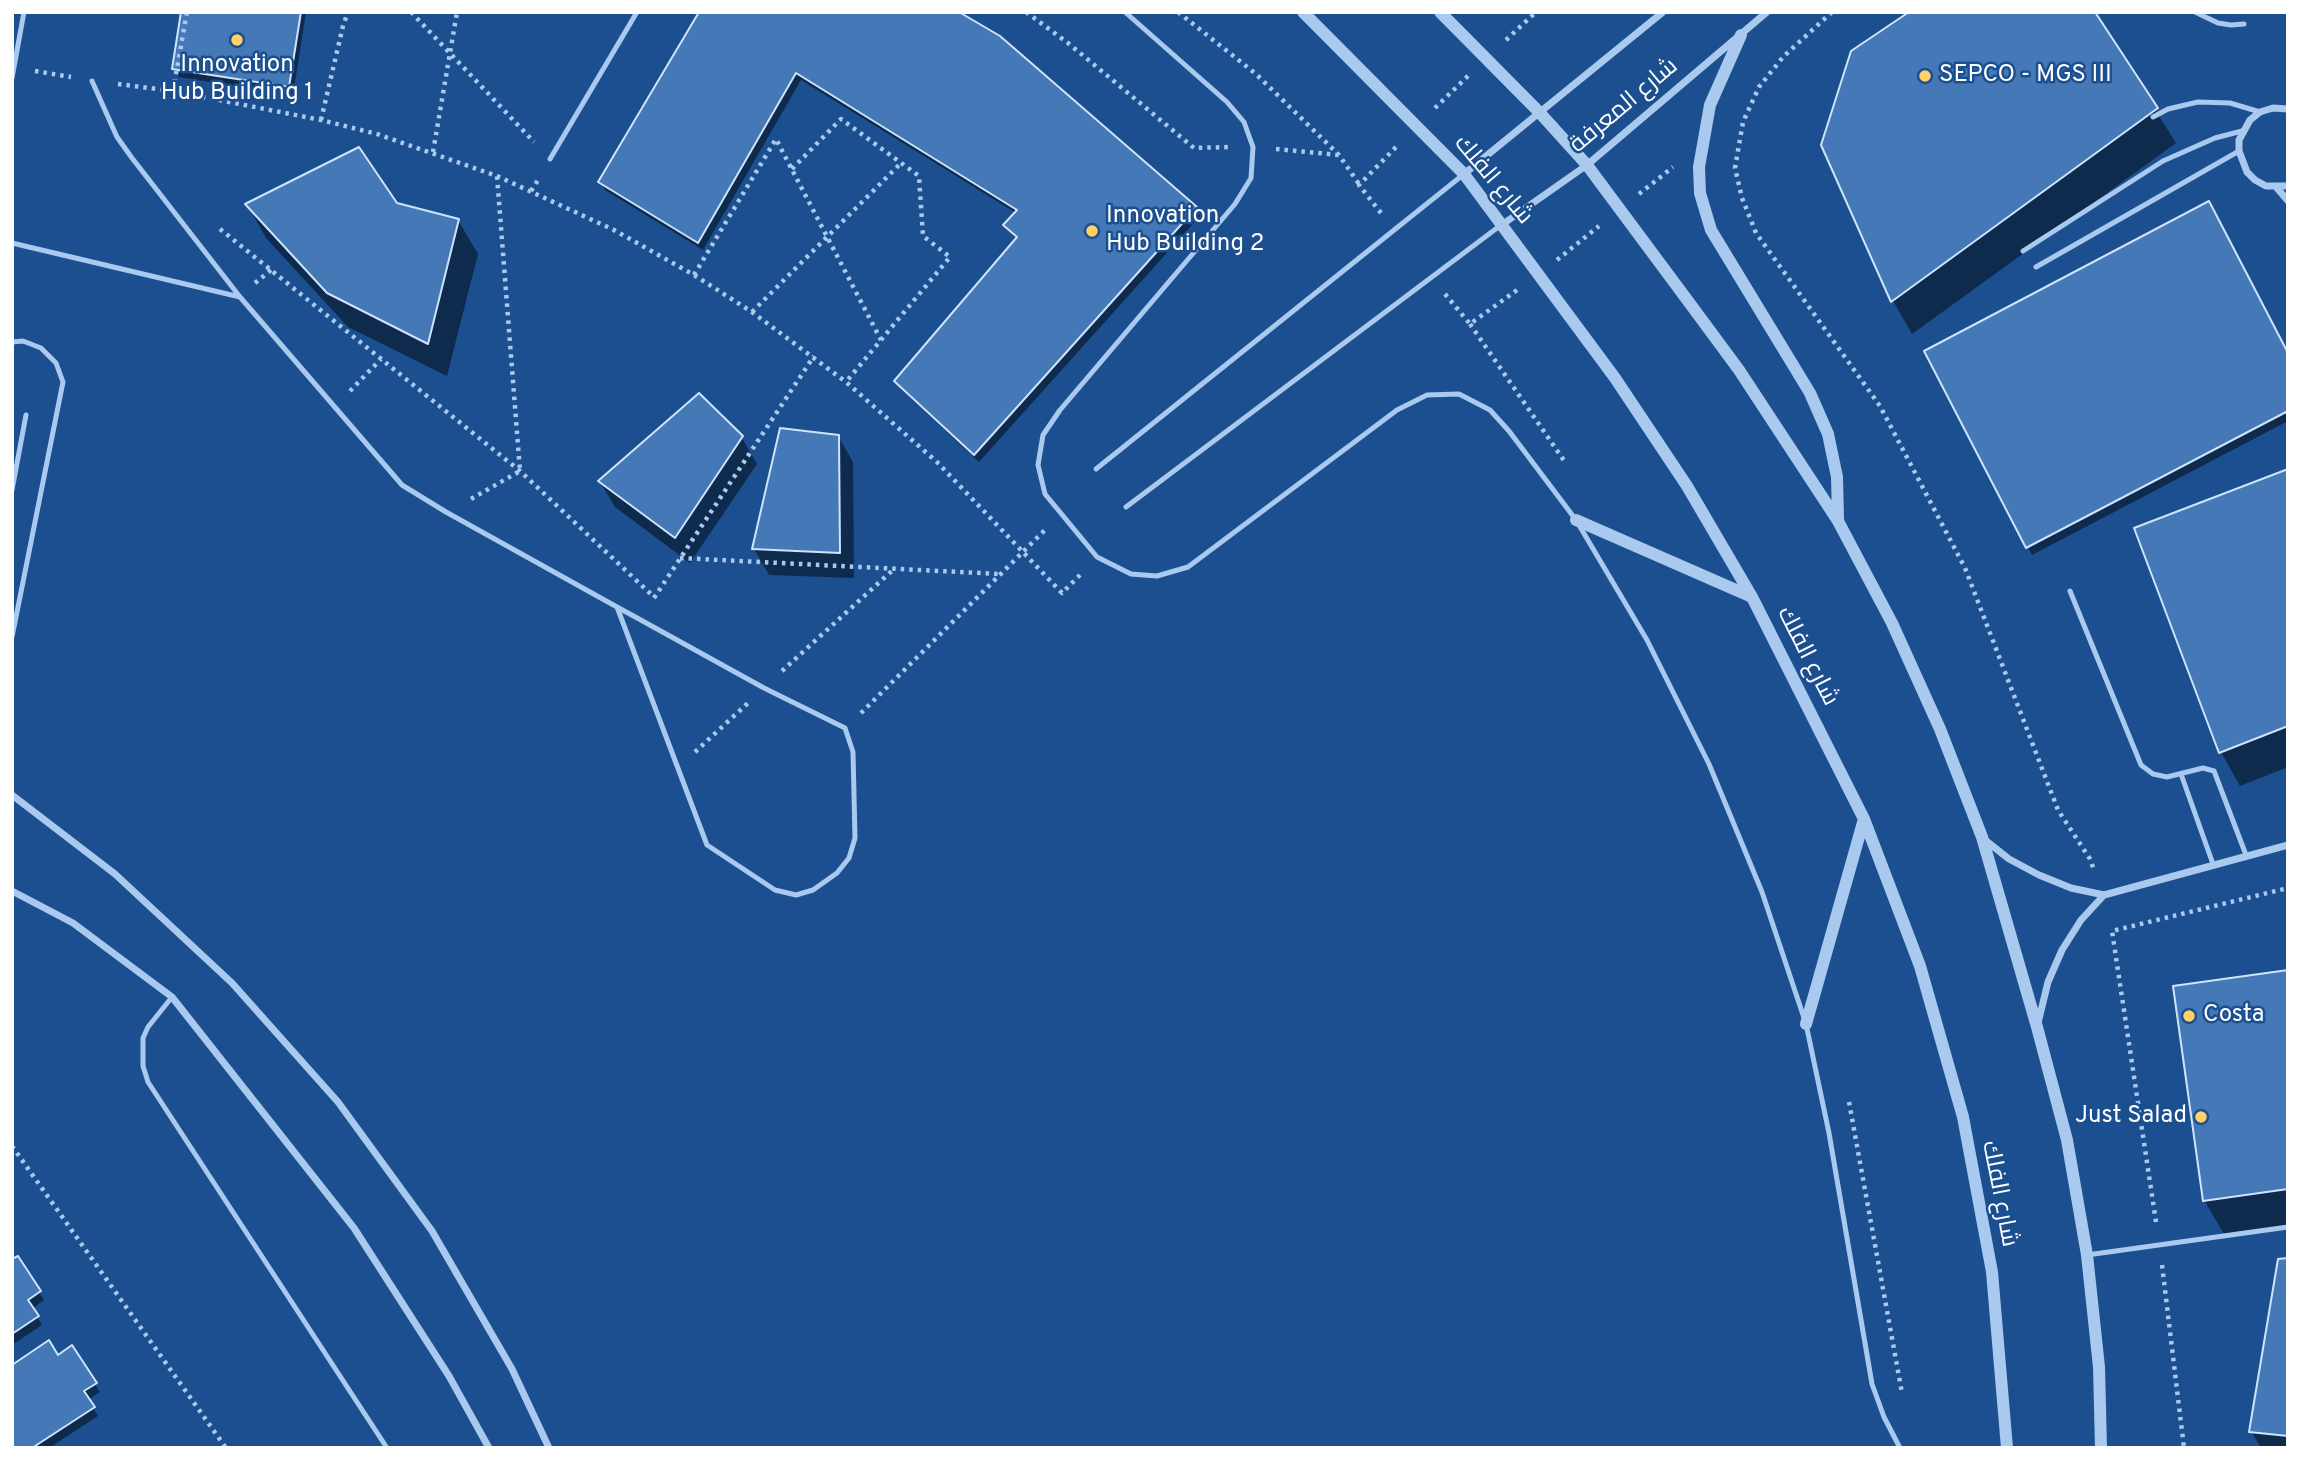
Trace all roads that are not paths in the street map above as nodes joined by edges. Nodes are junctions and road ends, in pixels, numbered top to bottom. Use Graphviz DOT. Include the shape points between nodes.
graph roads {
  1 [pos="24,12"];
  2 [pos="637,12"];
  3 [pos="1125,12"];
  4 [pos="1303,12"];
  5 [pos="1440,12"];
  6 [pos="1663,12"];
  7 [pos="1767,12"];
  8 [pos="2195,12"];
  9 [pos="2244,24"];
  10 [pos="1741,35"];
  11 [pos="12,78"];
  12 [pos="92,81"];
  13 [pos="2288,109"];
  14 [pos="2260,112"];
  15 [pos="1540,113"];
  16 [pos="2153,117"];
  17 [pos="2242,131"];
  18 [pos="2239,151"];
  19 [pos="550,159"];
  20 [pos="1587,165"];
  21 [pos="1464,174"];
  22 [pos="2288,186"];
  23 [pos="2277,188"];
  24 [pos="2288,201"];
  25 [pos="1503,224"];
  26 [pos="12,243"];
  27 [pos="2023,251"];
  28 [pos="2036,267"];
  29 [pos="240,297"];
  30 [pos="12,342"];
  31 [pos="26,415"];
  32 [pos="1096,469"];
  33 [pos="12,490"];
  34 [pos="1126,508"];
  35 [pos="1576,520"];
  36 [pos="1838,521"];
  37 [pos="2070,591"];
  38 [pos="1752,597"];
  39 [pos="617,607"];
  40 [pos="12,637"];
  41 [pos="2181,774"];
  42 [pos="12,795"];
  43 [pos="1864,819"];
  44 [pos="1982,837"];
  45 [pos="2288,845"];
  46 [pos="2246,855"];
  47 [pos="2213,864"];
  48 [pos="12,891"];
  49 [pos="2104,895"];
  50 [pos="172,997"];
  51 [pos="1806,1024"];
  52 [pos="2037,1027"];
  53 [pos="2288,1227"];
  54 [pos="2087,1255"];
  55 [pos="387,1448"];
  56 [pos="489,1448"];
  57 [pos="549,1448"];
  58 [pos="1900,1448"];
  59 [pos="2007,1448"];
  60 [pos="2101,1448"];
  1 -- 11 [label="lane"];
  2 -- 19 [label="lane"];
  3 -- 35 [label="lane" via="1227,102 1244,122 1254,147 1251,178 1235,204 1043,435 1038,465 1045,494 1097,557 1130,574 1157,576 1188,567 1397,410 1427,395 1459,394 1490,410"];
  4 -- 21 [label="street, شارع الفلك"];
  5 -- 15 [label="street"];
  6 -- 15 [label="street, شارع المعرفة"];
  7 -- 10 [label="street, شارع المعرفة"];
  8 -- 9 [label="lane" via="2218,23"];
  10 -- 20 [label="street, شارع المعرفة"];
  10 -- 36 [label="street" via="1710,105 1699,167 1700,193 1711,230 1810,394 1828,434 1837,477"];
  12 -- 29 [label="lane" via="117,137"];
  13 -- 14 [label="street"];
  14 -- 16 [label="lane" via="2230,103 2198,102"];
  14 -- 17 [label="street"];
  15 -- 20 [label="street"];
  15 -- 21 [label="street, شارع المعرفة"];
  17 -- 18 [label="street"];
  17 -- 27 [label="lane" via="2162,161"];
  18 -- 23 [label="street" via="2246,172"];
  18 -- 28 [label="lane"];
  20 -- 25 [label="street, شارع المعرفة"];
  20 -- 36 [label="street" via="1739,370"];
  21 -- 25 [label="street, شارع الفلك"];
  21 -- 32 [label="lane"];
  22 -- 23 [label="street"];
  23 -- 24 [label="street"];
  25 -- 34 [label="lane"];
  25 -- 38 [label="street, شارع الفلك" via="1687,486"];
  26 -- 29 [label="lane"];
  29 -- 39 [label="lane" via="402,485"];
  30 -- 40 [label="lane" via="41,348 56,363 63,382"];
  31 -- 33 [label="lane"];
  35 -- 38 [label="street"];
  35 -- 51 [label="lane" via="1647,640 1709,764 1762,892"];
  36 -- 44 [label="street" via="1892,623"];
  37 -- 41 [label="lane" via="2141,765 2152,774"];
  38 -- 43 [label="street, شارع الفلك"];
  39 -- 39 [label="lane" via="845,728 853,752 855,838 849,858 837,873 813,890 796,895 775,890 706,845"];
  41 -- 46 [label="lane" via="2203,768 2214,771"];
  41 -- 47 [label="lane"];
  42 -- 57 [label="street" via="115,874 232,983 338,1102 432,1231 512,1369"];
  43 -- 51 [label="street"];
  43 -- 59 [label="street, شارع الفلك" via="1920,966 1962,1117 1992,1272"];
  44 -- 49 [label="street" via="2039,876"];
  44 -- 52 [label="street"];
  45 -- 46 [label="street"];
  46 -- 47 [label="street"];
  47 -- 49 [label="street"];
  48 -- 50 [label="street" via="73,923"];
  49 -- 52 [label="street" via="2062,950"];
  50 -- 55 [label="lane" via="143,1038 148,1082"];
  50 -- 56 [label="street" via="354,1228 449,1376"];
  51 -- 58 [label="lane" via="1872,1384"];
  52 -- 54 [label="street" via="2067,1140"];
  53 -- 54 [label="lane"];
  54 -- 60 [label="street" via="2099,1367"];
}
